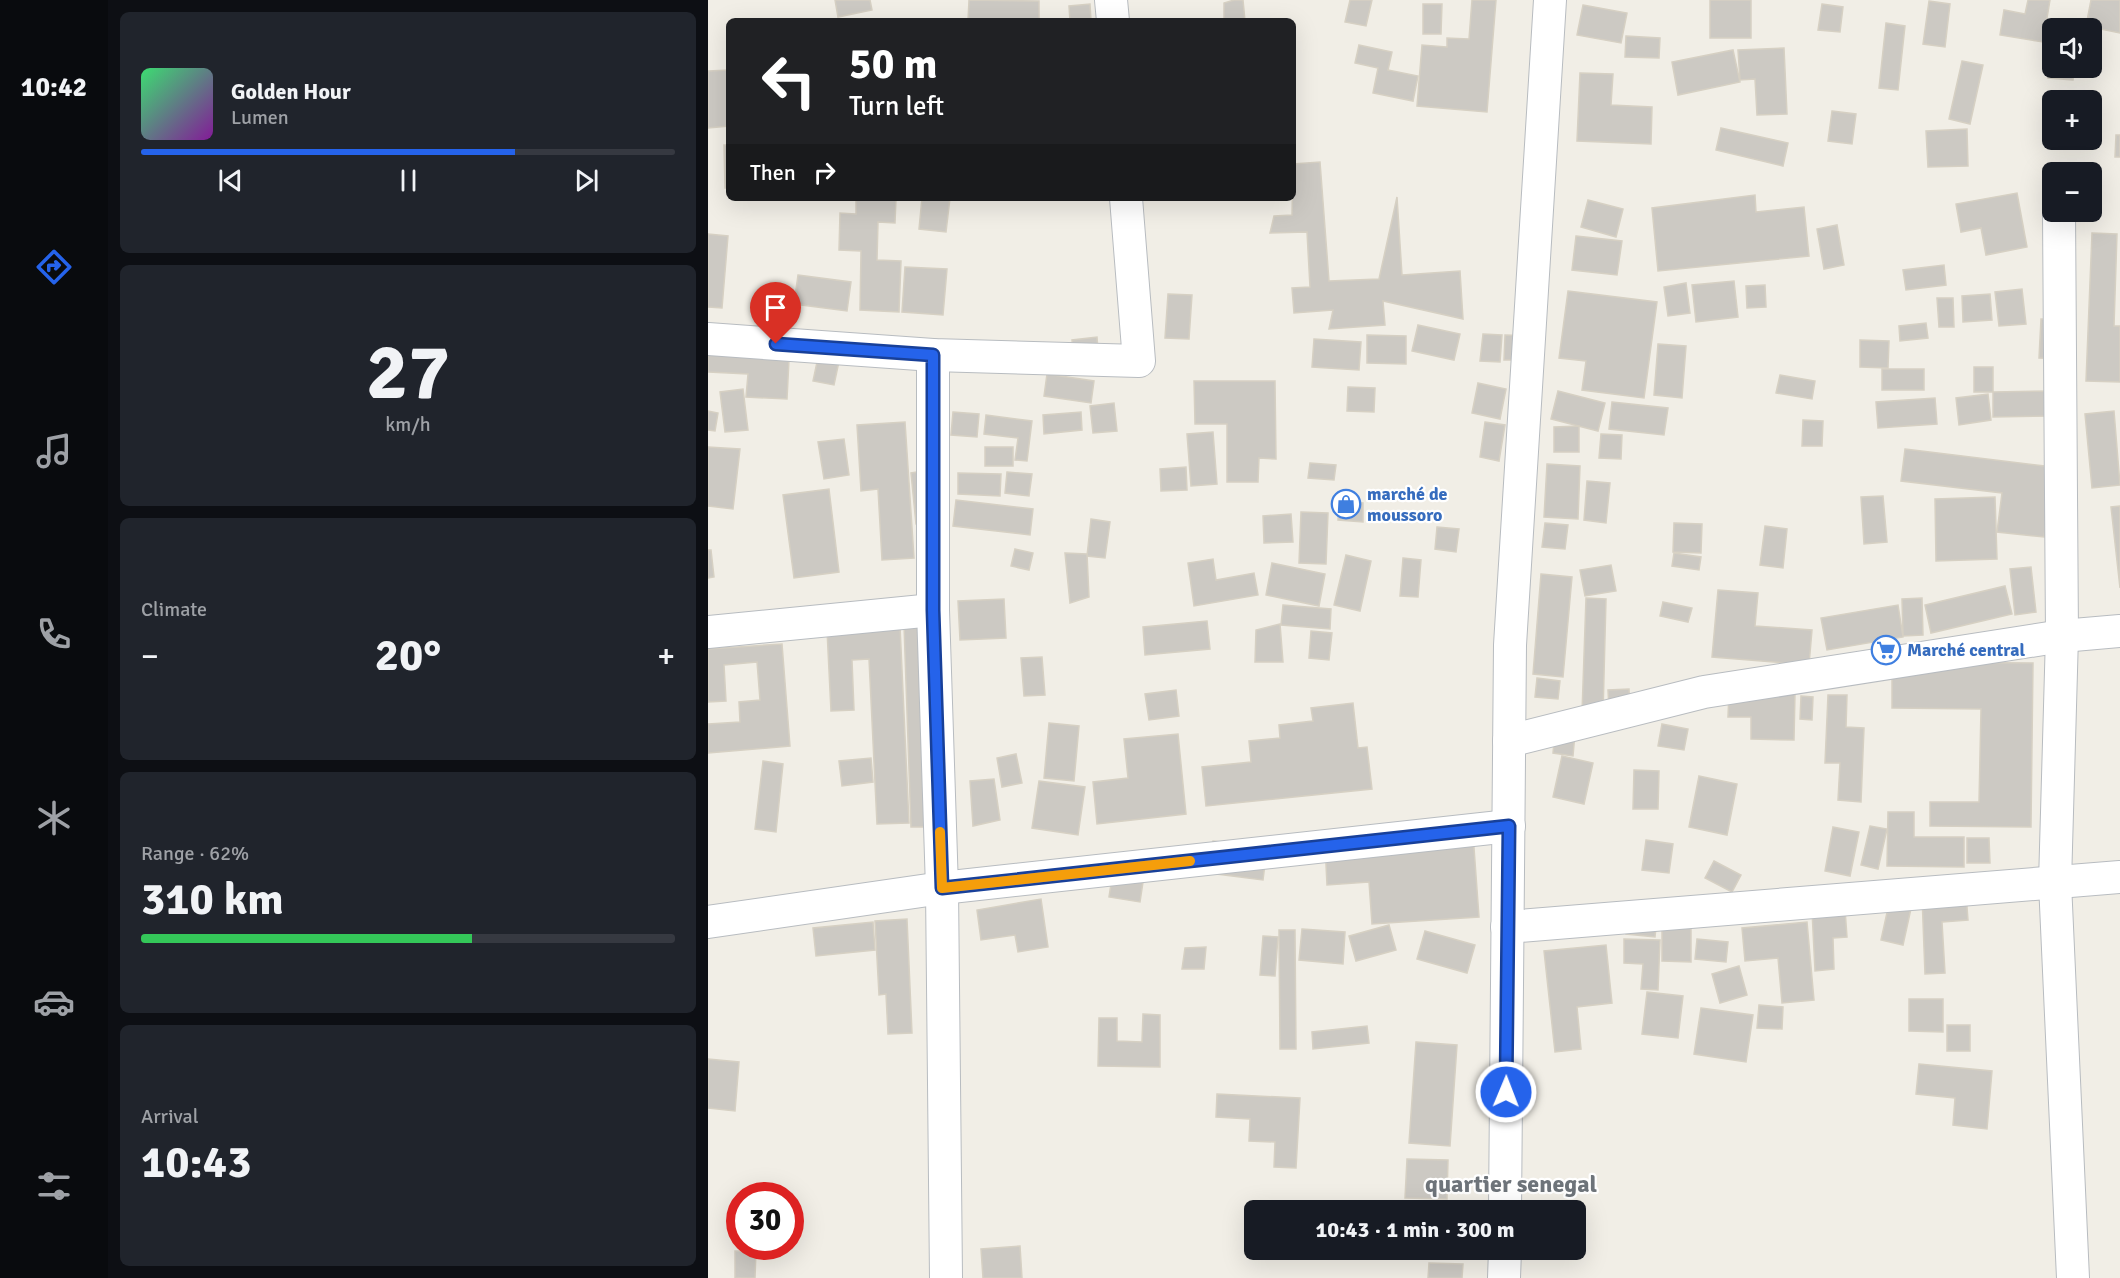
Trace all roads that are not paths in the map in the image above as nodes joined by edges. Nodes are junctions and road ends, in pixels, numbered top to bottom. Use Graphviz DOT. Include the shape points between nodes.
graph roads {
  1 [pos="1111,0"];
  2 [pos="1550,0"];
  3 [pos="1113,18"];
  4 [pos="1126,201"];
  5 [pos="2059,222"];
  6 [pos="708,339"];
  7 [pos="933,355"];
  8 [pos="933,610"];
  9 [pos="2120,631"];
  10 [pos="708,632"];
  11 [pos="2062,636"];
  12 [pos="1509,741"];
  13 [pos="1509,826"];
  14 [pos="2120,877"];
  15 [pos="2055,883"];
  16 [pos="942,888"];
  17 [pos="708,922"];
  18 [pos="1507,927"];
  19 [pos="1505,1200"];
  20 [pos="1504,1260"];
  21 [pos="946,1278"];
  22 [pos="1504,1278"];
  23 [pos="2073,1278"];
  1 -- 3 [label="street"];
  2 -- 12 [label="street" via="1510,645"];
  4 -- 7 [label="street" via="1139,361"];
  5 -- 11 [label="street"];
  6 -- 7 [label="street"];
  7 -- 8 [label="street"];
  8 -- 10 [label="street"];
  8 -- 16 [label="street"];
  9 -- 11 [label="street"];
  11 -- 12 [label="street" via="1704,692"];
  11 -- 15 [label="street"];
  12 -- 13 [label="street"];
  13 -- 16 [label="street"];
  13 -- 18 [label="street"];
  14 -- 15 [label="street"];
  15 -- 18 [label="street"];
  15 -- 23 [label="street"];
  16 -- 17 [label="street"];
  16 -- 21 [label="street"];
  18 -- 19 [label="street"];
  20 -- 22 [label="street"];
}
